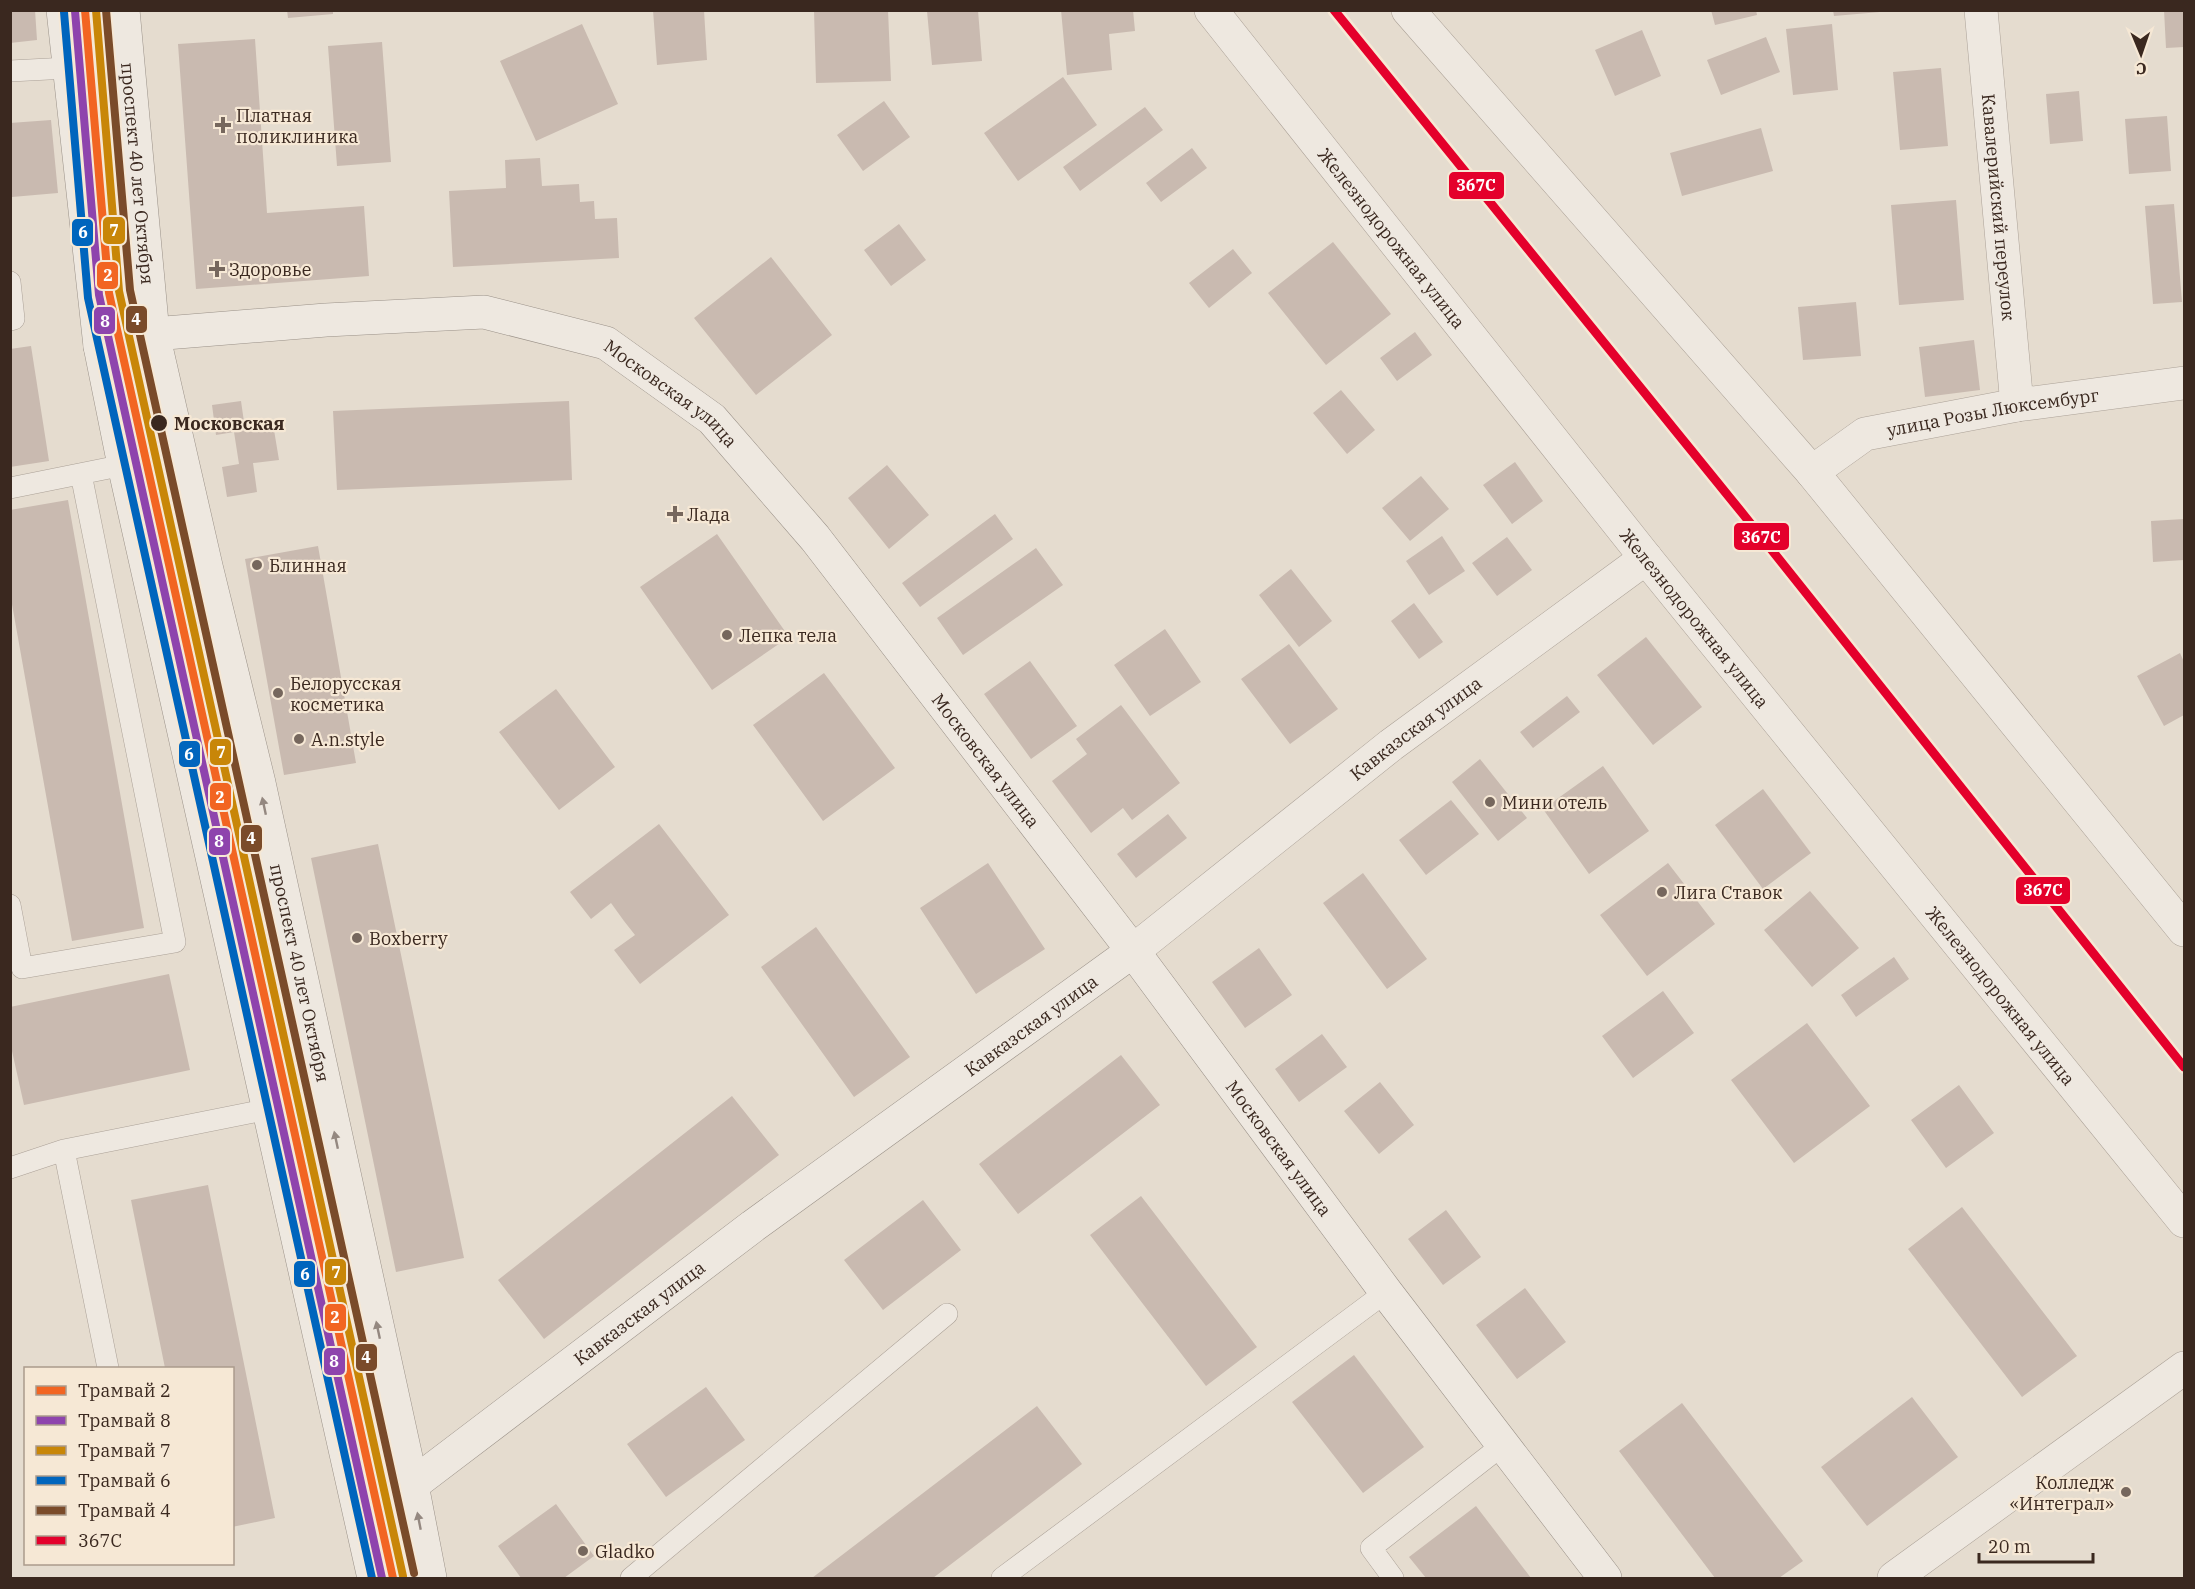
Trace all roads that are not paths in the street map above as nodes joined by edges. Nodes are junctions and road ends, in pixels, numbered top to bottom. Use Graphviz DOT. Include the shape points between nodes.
graph roads {
  1 [pos="63,10"];
  2 [pos="123,10"];
  3 [pos="1211,10"];
  4 [pos="1407,10"];
  5 [pos="1981,10"];
  6 [pos="68,68"];
  7 [pos="10,71"];
  8 [pos="10,282"];
  9 [pos="10,320"];
  10 [pos="153,334"];
  11 [pos="100,346"];
  12 [pos="2184,383"];
  13 [pos="2018,405"];
  14 [pos="124,465"];
  15 [pos="1812,472"];
  16 [pos="81,474"];
  17 [pos="10,489"];
  18 [pos="1646,558"];
  19 [pos="10,905"];
  20 [pos="2184,930"];
  21 [pos="1133,951"];
  22 [pos="269,1110"];
  23 [pos="64,1150"];
  24 [pos="10,1168"];
  25 [pos="2184,1221"];
  26 [pos="1386,1292"];
  27 [pos="947,1314"];
  28 [pos="108,1367"];
  29 [pos="2184,1368"];
  30 [pos="1504,1444"];
  31 [pos="412,1485"];
  32 [pos="374,1578"];
  33 [pos="430,1578"];
  34 [pos="631,1578"];
  35 [pos="1002,1578"];
  36 [pos="1393,1578"];
  37 [pos="1605,1578"];
  38 [pos="1894,1578"];
  1 -- 6 [label="street"];
  2 -- 10 [label="street, проспект 40 лет Октября"];
  3 -- 18 [label="street, Железнодорожная улица"];
  4 -- 15 [label="street"];
  5 -- 13 [label="street, Кавалерийский переулок"];
  6 -- 7 [label="lane"];
  6 -- 11 [label="street"];
  8 -- 9 [label="lane" via="14,320"];
  10 -- 11 [label="street"];
  10 -- 21 [label="street, Московская улица" via="484,312 606,343 712,419 815,538"];
  31 -- 10 [label="street, проспект 40 лет Октября, one-way" via="259,783"];
  11 -- 14 [label="street"];
  12 -- 13 [label="street, улица Розы Люксембург"];
  13 -- 15 [label="street, улица Розы Люксембург" via="1865,434"];
  14 -- 16 [label="lane"];
  14 -- 22 [label="street"];
  15 -- 20 [label="street"];
  16 -- 17 [label="lane"];
  16 -- 19 [label="lane" via="175,942 22,968"];
  18 -- 21 [label="street, Кавказская улица" via="1391,745"];
  18 -- 25 [label="street, Железнодорожная улица"];
  21 -- 26 [label="street, Московская улица"];
  21 -- 31 [label="street, Кавказская улица" via="753,1226"];
  22 -- 23 [label="lane"];
  22 -- 32 [label="street"];
  23 -- 24 [label="lane"];
  23 -- 28 [label="lane"];
  26 -- 30 [label="street, Московская улица"];
  26 -- 35 [label="lane"];
  27 -- 34 [label="lane"];
  29 -- 38 [label="street"];
  30 -- 36 [label="lane" via="1371,1548"];
  30 -- 37 [label="street, Московская улица"];
  33 -- 31 [label="street, проспект 40 лет Октября, one-way"];
}
